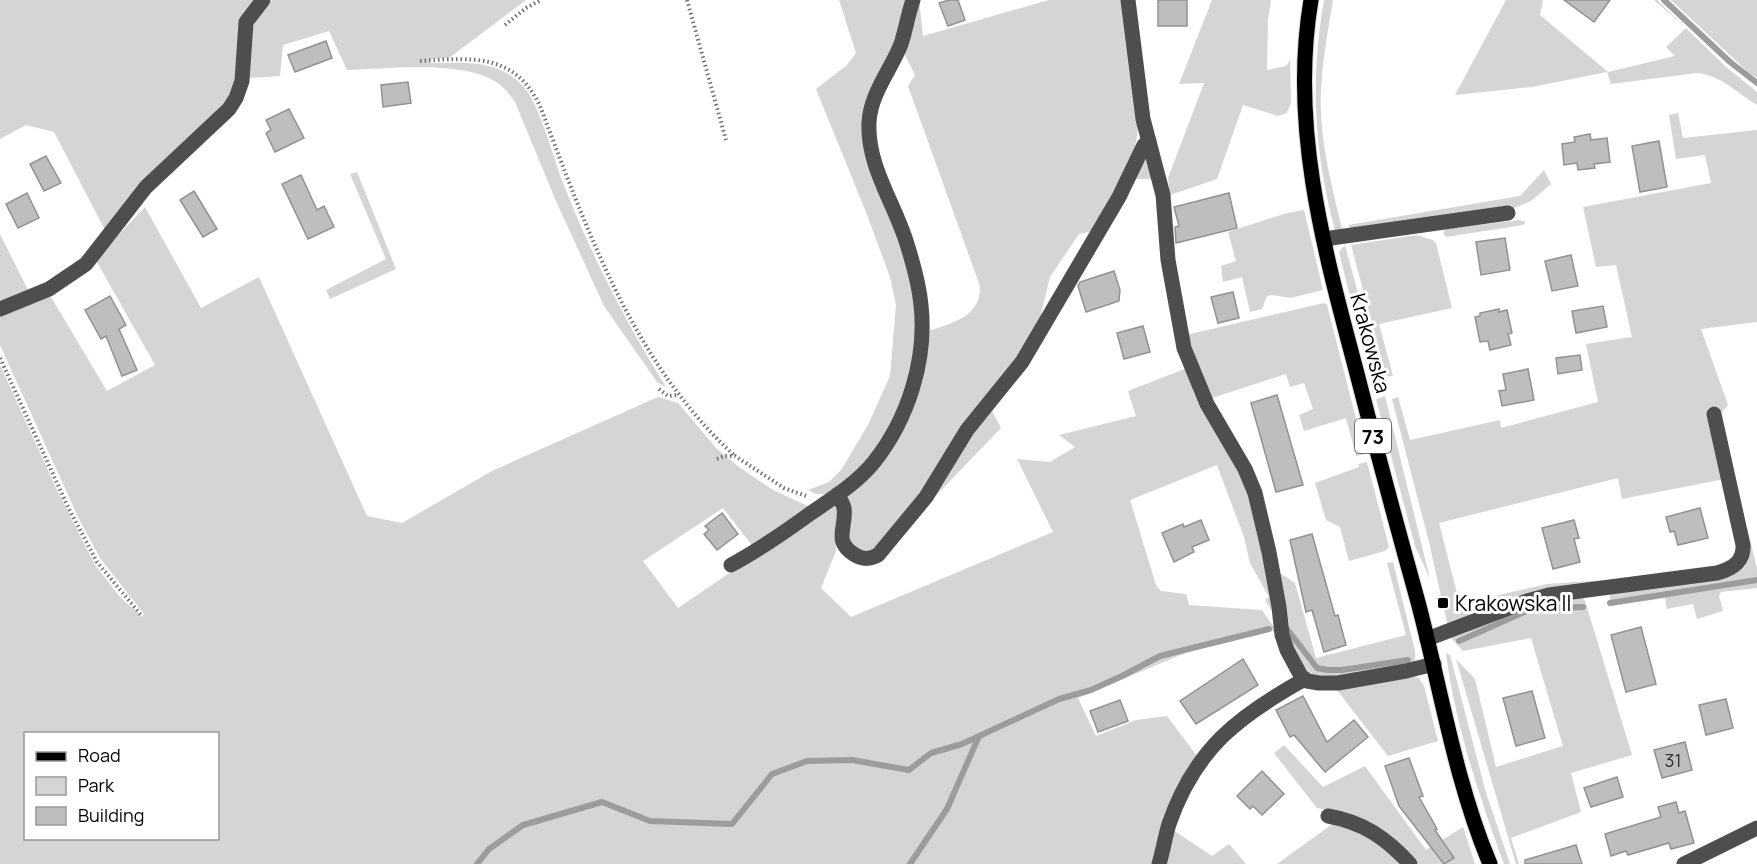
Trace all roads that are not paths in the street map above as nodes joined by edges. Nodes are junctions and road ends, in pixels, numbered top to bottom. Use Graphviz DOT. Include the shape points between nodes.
graph roads {
  1 [pos="263,0"];
  2 [pos="913,0"];
  3 [pos="1128,0"];
  4 [pos="1311,0"];
  5 [pos="1149,141"];
  6 [pos="1508,213"];
  7 [pos="1324,239"];
  8 [pos="0,309"];
  9 [pos="1714,414"];
  10 [pos="837,495"];
  11 [pos="731,565"];
  12 [pos="1428,639"];
  13 [pos="1434,664"];
  14 [pos="1305,679"];
  15 [pos="1328,816"];
  16 [pos="1757,828"];
  17 [pos="1687,863"];
  18 [pos="1159,864"];
  19 [pos="1410,864"];
  20 [pos="1490,864"];
  1 -- 8 [label="street" via="246,22 242,81 229,109 146,187 86,264 50,289"];
  2 -- 10 [label="street" via="901,44 877,93 869,123 873,153 918,285 921,353 909,398 890,438 874,462"];
  3 -- 5 [label="street"];
  4 -- 7 [label="main road, Krakowska / 73" via="1304,114 1311,178"];
  5 -- 10 [label="street" via="1022,362 967,430 926,497 878,555 865,559 844,544 844,510"];
  5 -- 14 [label="street" via="1163,195 1168,260 1184,348 1197,384 1253,487 1269,552 1282,635 1295,668"];
  6 -- 7 [label="street"];
  7 -- 12 [label="main road, Krakowska / 73"];
  9 -- 12 [label="street" via="1743,545 1742,557 1734,566 1717,573 1549,595"];
  10 -- 11 [label="street"];
  12 -- 13 [label="main road, Krakowska / 73"];
  13 -- 14 [label="street" via="1338,683"];
  13 -- 20 [label="main road, Krakowska / 73" via="1462,780"];
  14 -- 18 [label="street" via="1245,716 1202,758 1169,824"];
  15 -- 19 [label="street" via="1377,833"];
  16 -- 17 [label="street"];
}
